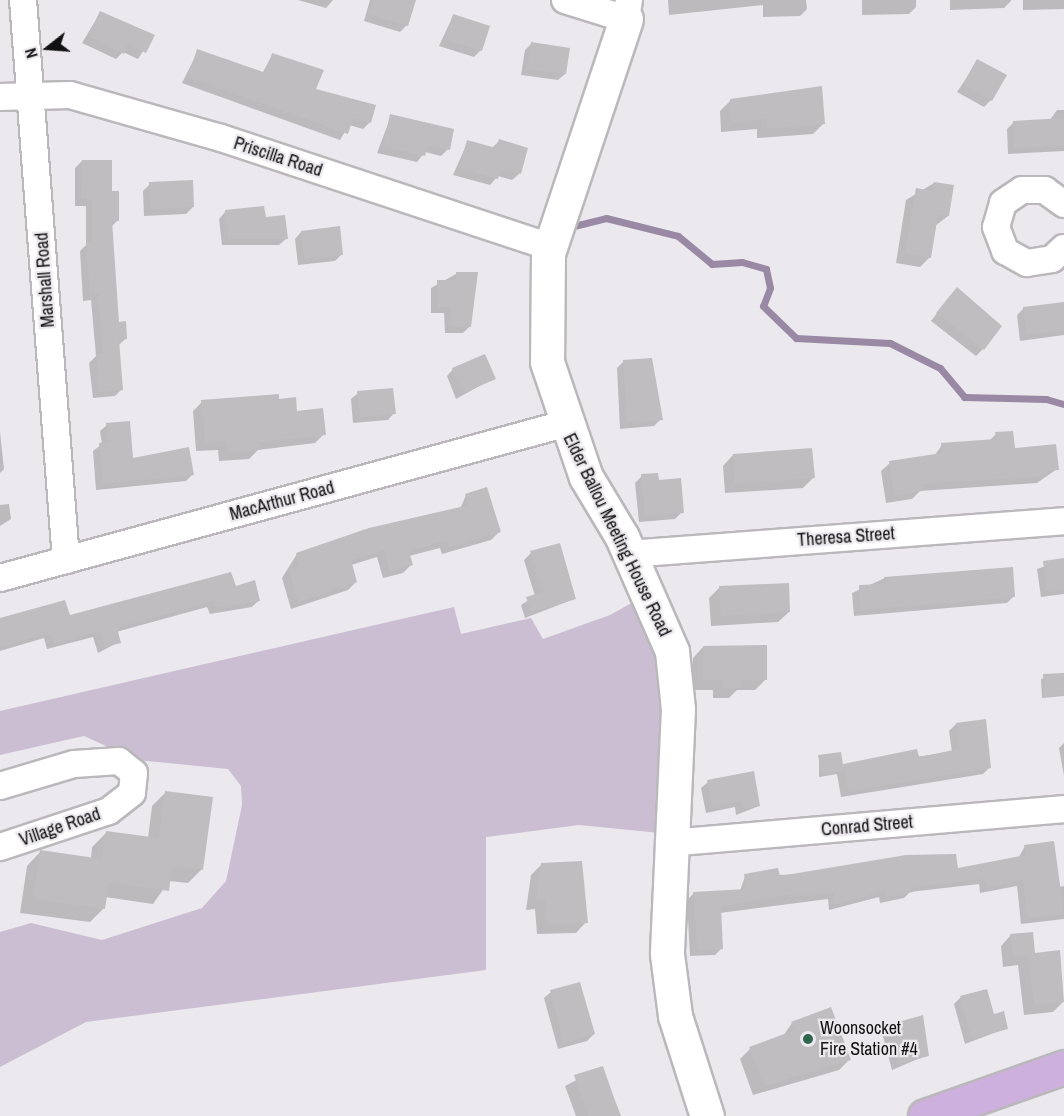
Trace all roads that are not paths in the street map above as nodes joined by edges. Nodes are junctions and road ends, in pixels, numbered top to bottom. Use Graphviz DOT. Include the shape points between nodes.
graph roads {
  1 [pos="23,0"];
  2 [pos="565,0"];
  3 [pos="627,10"];
  4 [pos="31,95"];
  5 [pos="0,97"];
  6 [pos="1064,204"];
  7 [pos="550,247"];
  8 [pos="1064,248"];
  9 [pos="564,423"];
  10 [pos="1064,521"];
  11 [pos="628,554"];
  12 [pos="66,560"];
  13 [pos="0,578"];
  14 [pos="0,786"];
  15 [pos="1064,809"];
  16 [pos="669,843"];
  17 [pos="0,846"];
  18 [pos="1064,1067"];
  19 [pos="707,1116"];
  20 [pos="925,1116"];
  1 -- 4 [label="street, Marshall Road"];
  2 -- 3 [label="street"];
  3 -- 7 [label="street, Elder Ballou Meeting House Road"];
  4 -- 5 [label="street, Priscilla Road"];
  4 -- 7 [label="street, Priscilla Road" via="70,95 210,135"];
  4 -- 12 [label="street, Marshall Road"];
  6 -- 8 [label="street" via="1046,190 1022,189 1003,203 996,227 1005,251 1027,263 1052,259"];
  7 -- 9 [label="street, Elder Ballou Meeting House Road" via="543,308 547,362"];
  9 -- 11 [label="street, Elder Ballou Meeting House Road"];
  9 -- 12 [label="street, MacArthur Road"];
  10 -- 11 [label="street, Theresa Street"];
  11 -- 16 [label="street, Elder Ballou Meeting House Road" via="672,651 678,709"];
  12 -- 13 [label="street, MacArthur Road"];
  14 -- 17 [label="street, Village Road" via="74,764 119,761 134,773 132,793 109,811"];
  15 -- 16 [label="street, Conrad Street"];
  16 -- 19 [label="street, Elder Ballou Meeting House Road" via="668,964 675,1016"];
  18 -- 20 [label="main road"];
}
